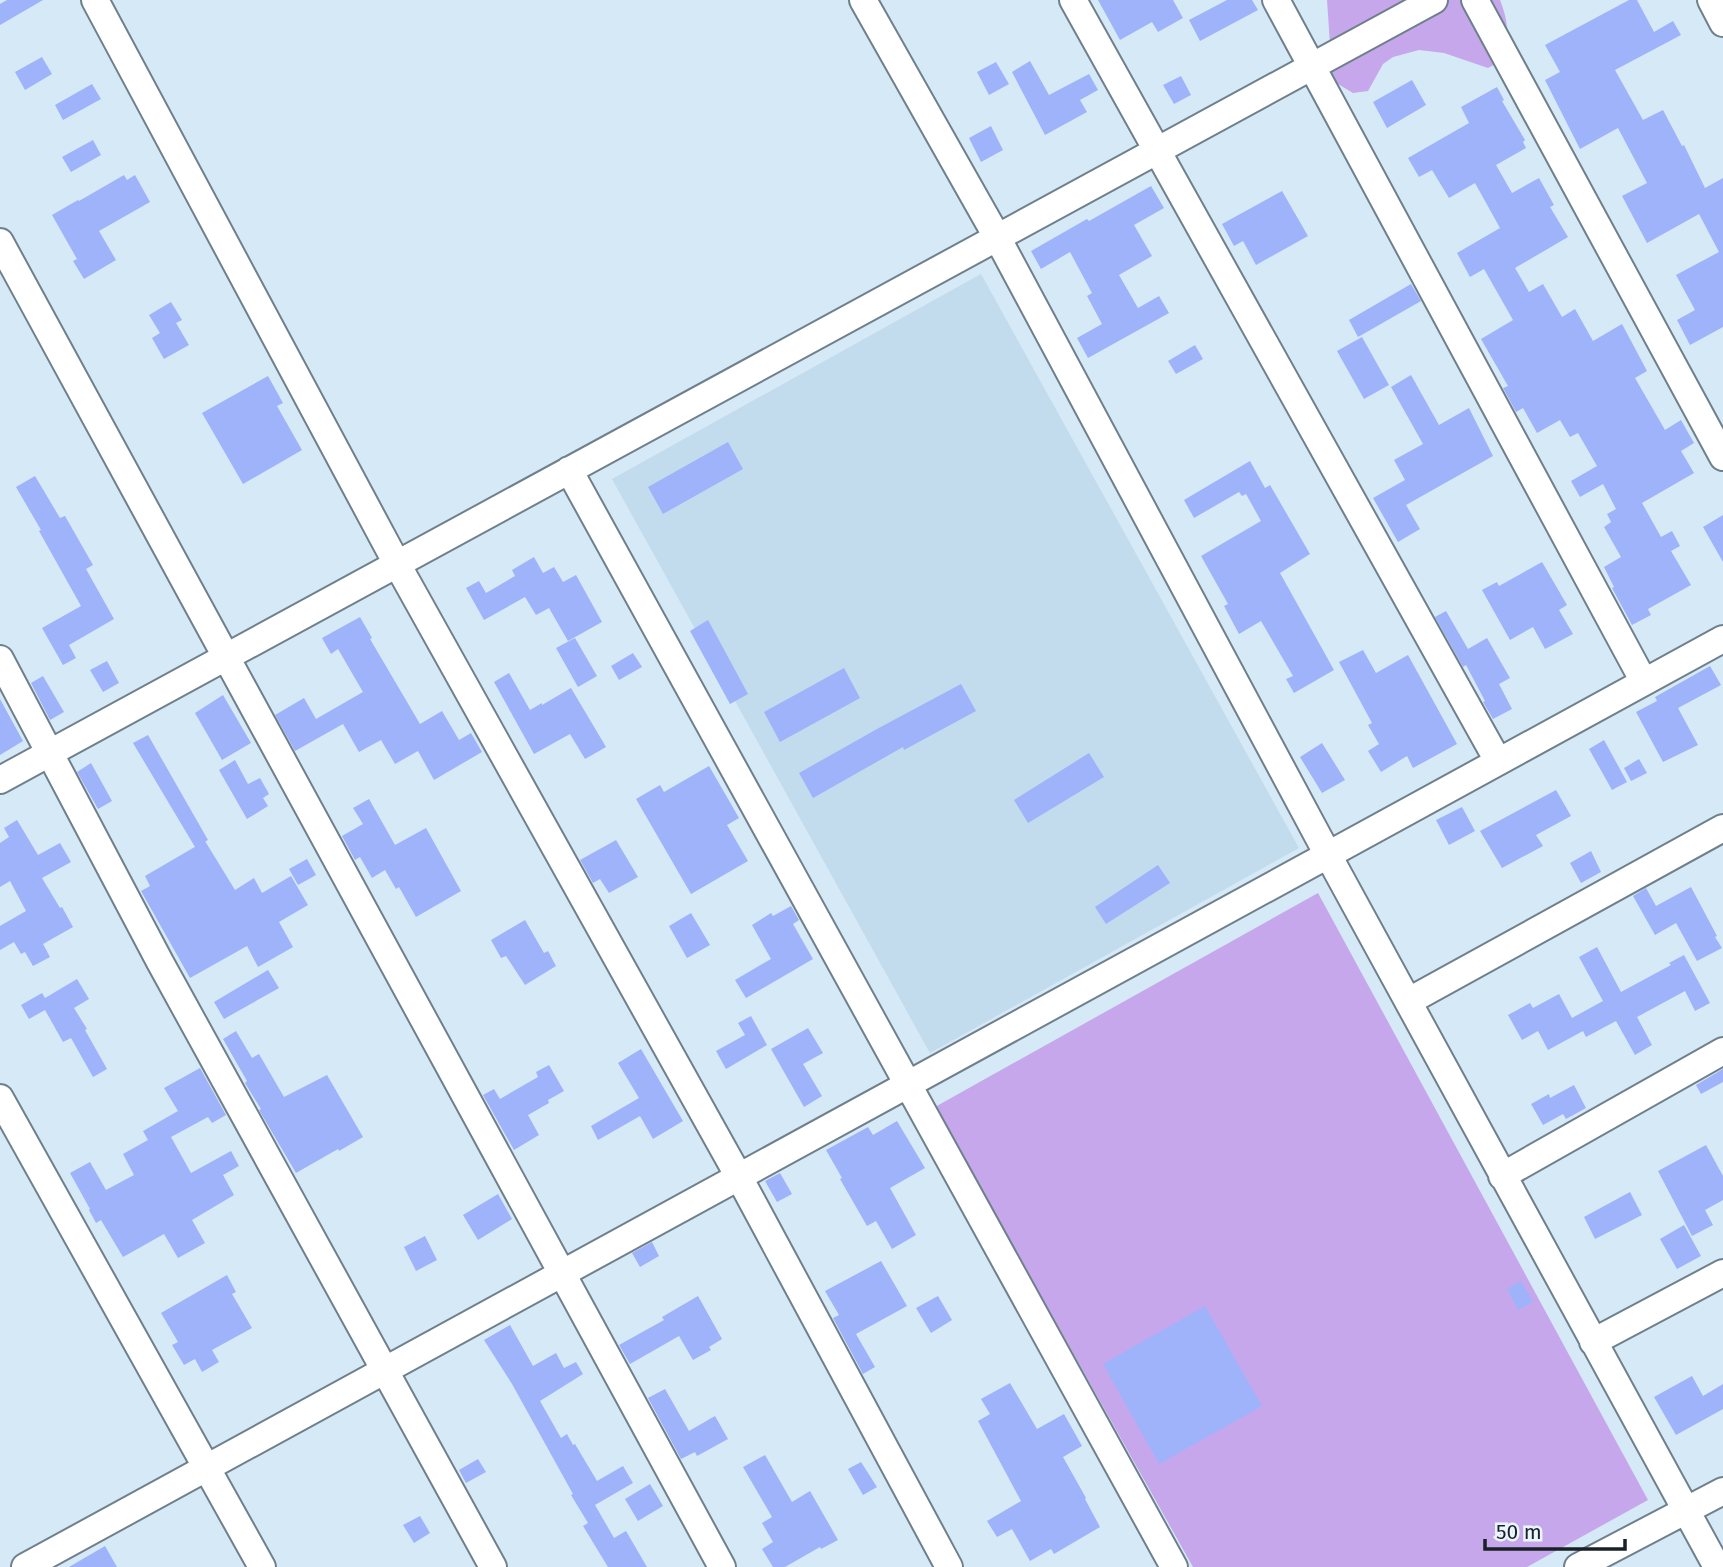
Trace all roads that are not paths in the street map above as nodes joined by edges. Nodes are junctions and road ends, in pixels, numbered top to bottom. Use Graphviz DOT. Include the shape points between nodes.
graph roads {
  1 [pos="95,0"];
  2 [pos="863,0"];
  3 [pos="1073,0"];
  4 [pos="1276,0"];
  5 [pos="1433,0"];
  6 [pos="1475,0"];
  7 [pos="1711,0"];
  8 [pos="1723,23"];
  9 [pos="1312,66"];
  10 [pos="1157,151"];
  11 [pos="998,237"];
  12 [pos="0,242"];
  13 [pos="1723,457"];
  14 [pos="569,470"];
  15 [pos="397,564"];
  16 [pos="1723,639"];
  17 [pos="226,657"];
  18 [pos="0,659"];
  19 [pos="1644,682"];
  20 [pos="50,752"];
  21 [pos="1498,761"];
  22 [pos="0,780"];
  23 [pos="1723,828"];
  24 [pos="1328,855"];
  25 [pos="1409,1002"];
  26 [pos="1723,1051"];
  27 [pos="908,1084"];
  28 [pos="0,1098"];
  29 [pos="1502,1175"];
  30 [pos="739,1177"];
  31 [pos="1723,1273"];
  32 [pos="562,1274"];
  33 [pos="1593,1342"];
  34 [pos="384,1371"];
  35 [pos="208,1467"];
  36 [pos="1723,1490"];
  37 [pos="1685,1511"];
  38 [pos="25,1567"];
  39 [pos="262,1567"];
  40 [pos="493,1567"];
  41 [pos="723,1567"];
  42 [pos="949,1567"];
  43 [pos="1174,1567"];
  44 [pos="1578,1567"];
  45 [pos="1717,1567"];
  1 -- 15 [label="street"];
  2 -- 11 [label="street"];
  3 -- 10 [label="street"];
  4 -- 9 [label="street"];
  5 -- 9 [label="street"];
  6 -- 13 [label="street"];
  7 -- 8 [label="street"];
  9 -- 10 [label="street"];
  9 -- 19 [label="street"];
  10 -- 11 [label="street"];
  10 -- 21 [label="street"];
  11 -- 14 [label="street"];
  11 -- 24 [label="street"];
  12 -- 17 [label="street"];
  14 -- 15 [label="street"];
  14 -- 27 [label="street"];
  15 -- 17 [label="street"];
  15 -- 30 [label="street"];
  16 -- 19 [label="street"];
  17 -- 20 [label="street"];
  17 -- 32 [label="street"];
  18 -- 20 [label="street"];
  19 -- 21 [label="street"];
  20 -- 22 [label="street"];
  20 -- 34 [label="street"];
  21 -- 24 [label="street"];
  23 -- 25 [label="street"];
  24 -- 25 [label="street"];
  24 -- 27 [label="street"];
  25 -- 29 [label="street"];
  26 -- 29 [label="street"];
  27 -- 30 [label="street"];
  27 -- 43 [label="street"];
  28 -- 35 [label="street"];
  29 -- 33 [label="street"];
  30 -- 32 [label="street"];
  30 -- 42 [label="street"];
  31 -- 33 [label="street"];
  32 -- 34 [label="street"];
  32 -- 41 [label="street"];
  33 -- 37 [label="street"];
  34 -- 35 [label="street"];
  34 -- 40 [label="street"];
  35 -- 38 [label="street"];
  35 -- 39 [label="street"];
  36 -- 37 [label="street"];
  37 -- 44 [label="street"];
  37 -- 45 [label="street"];
}
